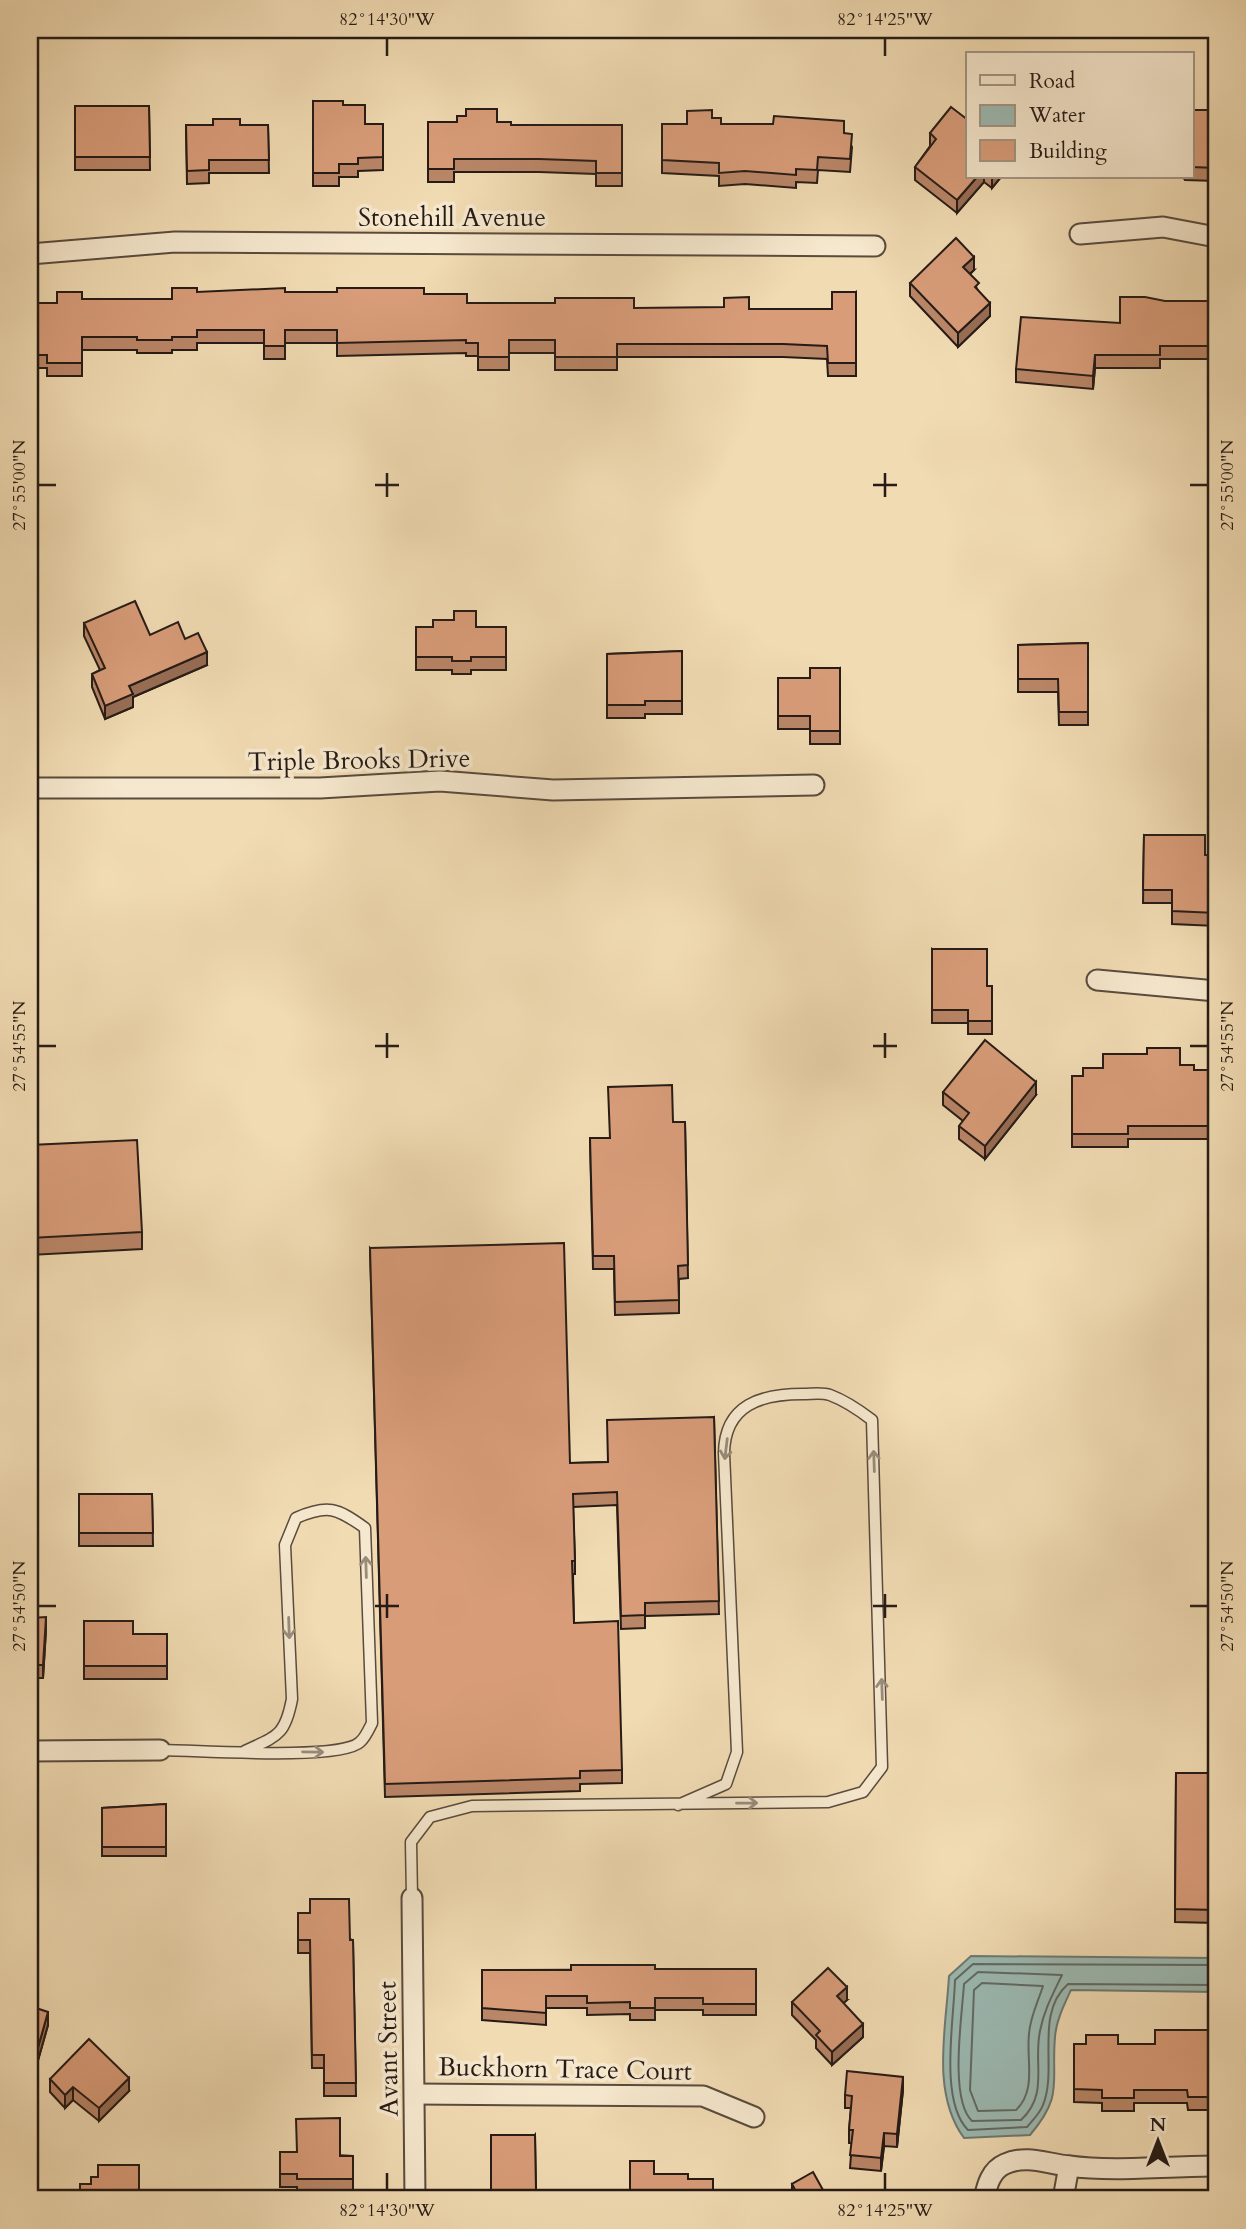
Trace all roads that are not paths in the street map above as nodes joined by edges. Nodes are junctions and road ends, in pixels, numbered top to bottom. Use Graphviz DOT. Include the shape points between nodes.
graph roads {
  1 [pos="1080,234"];
  2 [pos="1216,237"];
  3 [pos="875,246"];
  4 [pos="30,254"];
  5 [pos="814,785"];
  6 [pos="30,788"];
  7 [pos="1097,981"];
  8 [pos="1216,991"];
  9 [pos="160,1749"];
  10 [pos="30,1751"];
  11 [pos="245,1751"];
  12 [pos="678,1805"];
  13 [pos="412,1898"];
  14 [pos="415,2094"];
  15 [pos="754,2117"];
  16 [pos="1069,2166"];
  17 [pos="1216,2166"];
  18 [pos="415,2199"];
  19 [pos="984,2199"];
  20 [pos="1063,2199"];
  1 -- 2 [label="street" via="1163,227"];
  3 -- 4 [label="street, Stonehill Avenue" via="175,242"];
  5 -- 6 [label="street, Triple Brooks Drive" via="553,790 440,781 320,788"];
  7 -- 8 [label="street"];
  9 -- 10 [label="street"];
  9 -- 11 [label="lane"];
  11 -- 11 [label="lane, one-way" via="334,1752 360,1743 372,1723 365,1528 341,1511 317,1509 296,1518 285,1545 292,1699 288,1722 279,1735"];
  12 -- 12 [label="lane, one-way" via="828,1802 863,1792 882,1767 872,1420 827,1394 775,1394 746,1403 732,1423 724,1453 737,1752 726,1784"];
  12 -- 13 [label="lane" via="472,1806 430,1817 411,1842"];
  13 -- 14 [label="street, Avant Street"];
  14 -- 15 [label="street, Buckhorn Trace Court" via="703,2096"];
  14 -- 18 [label="street, Avant Street"];
  16 -- 17 [label="street"];
  16 -- 19 [label="street" via="1042,2160 1003,2164 990,2176"];
  16 -- 20 [label="street"];
}
